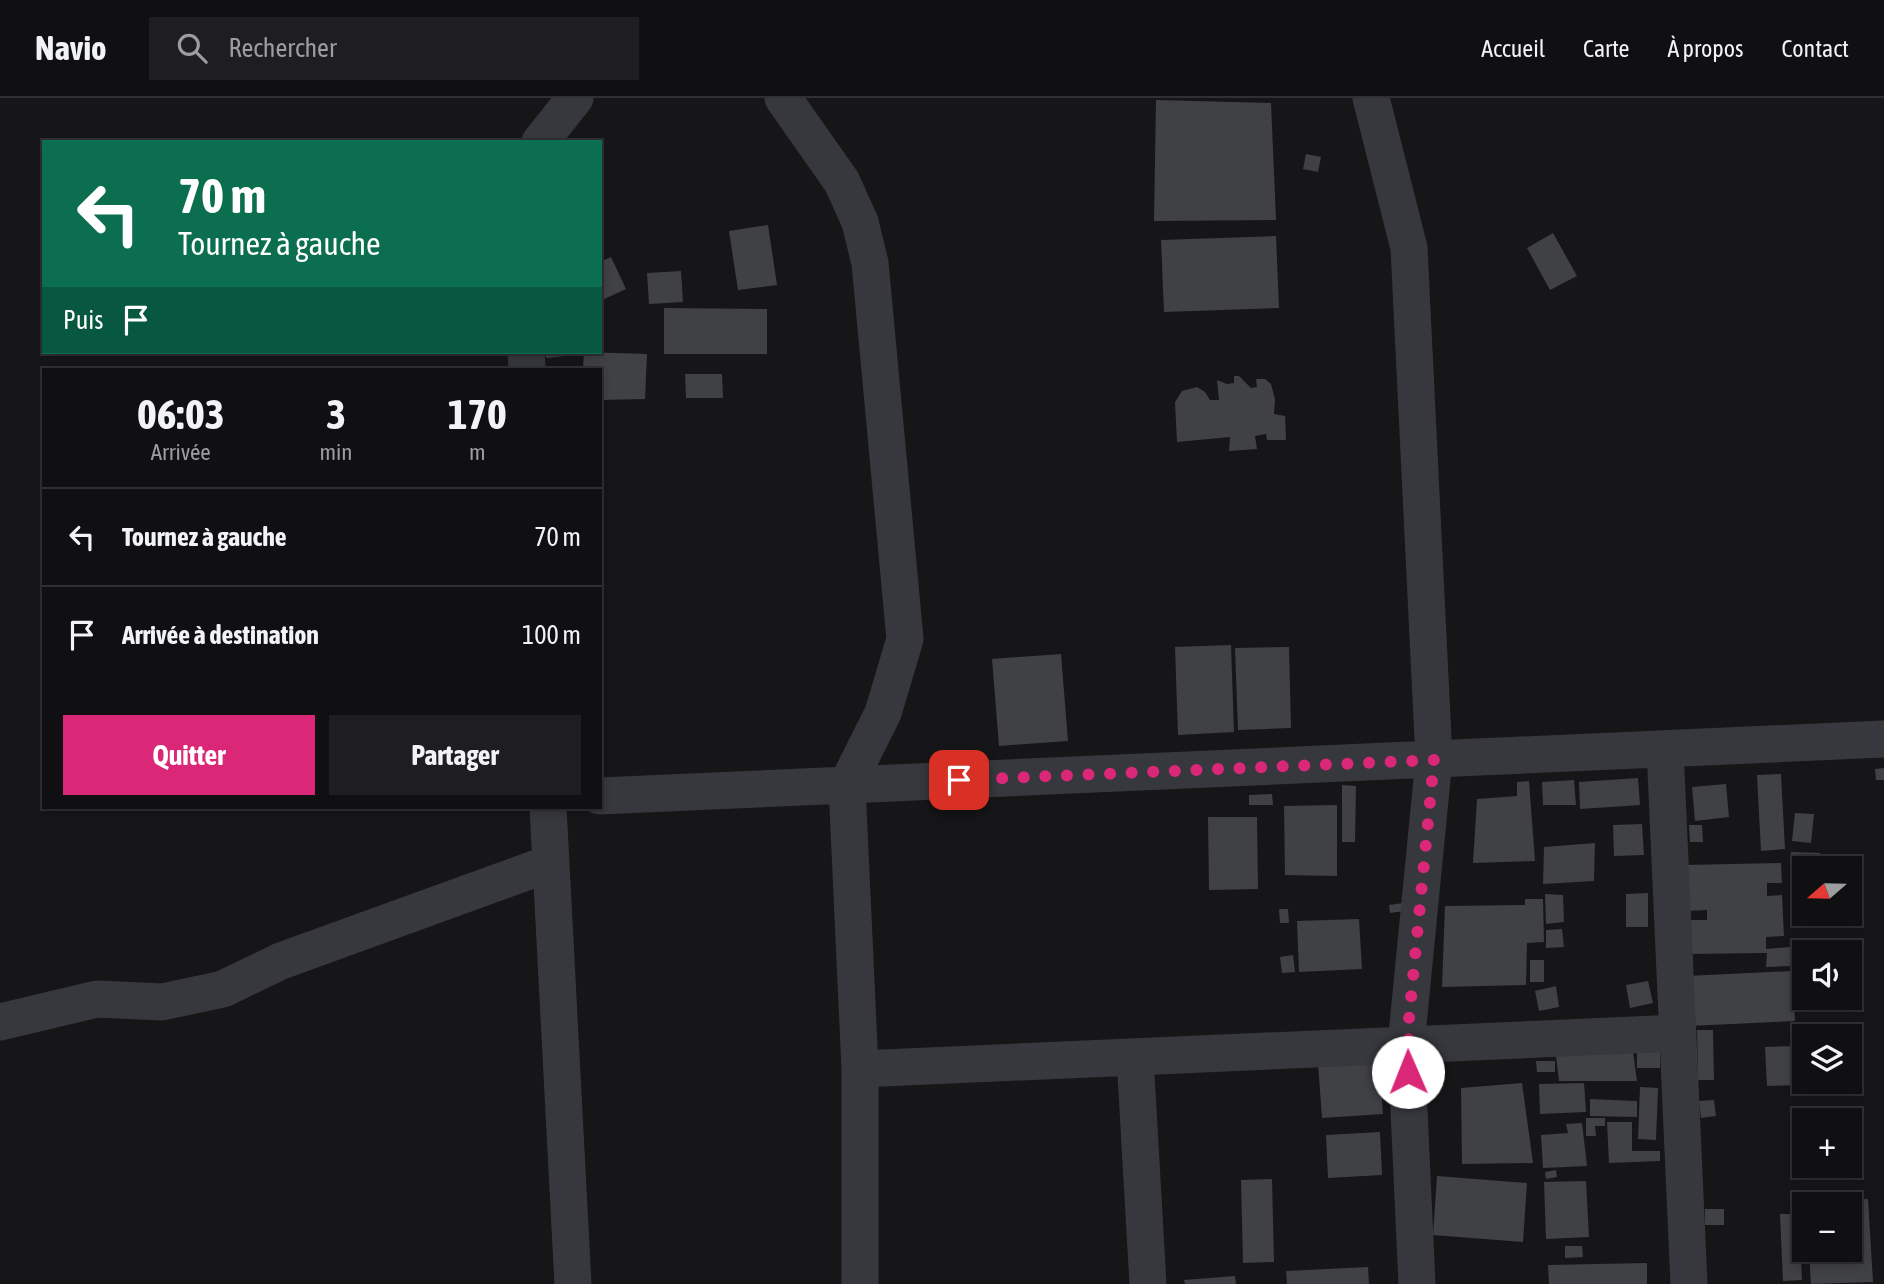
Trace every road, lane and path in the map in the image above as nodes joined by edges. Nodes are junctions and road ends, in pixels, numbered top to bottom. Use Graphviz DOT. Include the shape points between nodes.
graph roads {
  1 [pos="575,98"];
  2 [pos="783,98"];
  3 [pos="1371,98"];
  4 [pos="542,140"];
  5 [pos="1884,739"];
  6 [pos="1665,749"];
  7 [pos="1434,760"];
  8 [pos="847,785"];
  9 [pos="602,796"];
  10 [pos="548,809"];
  11 [pos="551,863"];
  12 [pos="0,1021"];
  13 [pos="1678,1033"];
  14 [pos="1406,1045"];
  15 [pos="1135,1057"];
  16 [pos="860,1069"];
  17 [pos="573,1284"];
  18 [pos="860,1284"];
  19 [pos="1148,1284"];
  20 [pos="1417,1284"];
  21 [pos="1689,1284"];
  1 -- 4 [label="street"];
  2 -- 8 [label="street" via="842,182 860,222 870,263 905,639 883,713"];
  3 -- 7 [label="street" via="1409,248"];
  5 -- 6 [label="street"];
  6 -- 7 [label="street"];
  6 -- 13 [label="street"];
  7 -- 8 [label="street"];
  7 -- 14 [label="street"];
  8 -- 9 [label="street"];
  8 -- 16 [label="street"];
  10 -- 11 [label="street"];
  11 -- 12 [label="street" via="281,961 223,989 162,1002 97,999"];
  11 -- 17 [label="street"];
  13 -- 14 [label="street"];
  13 -- 21 [label="street"];
  14 -- 15 [label="street"];
  14 -- 20 [label="street"];
  15 -- 16 [label="street"];
  15 -- 19 [label="street"];
  16 -- 18 [label="street"];
}
